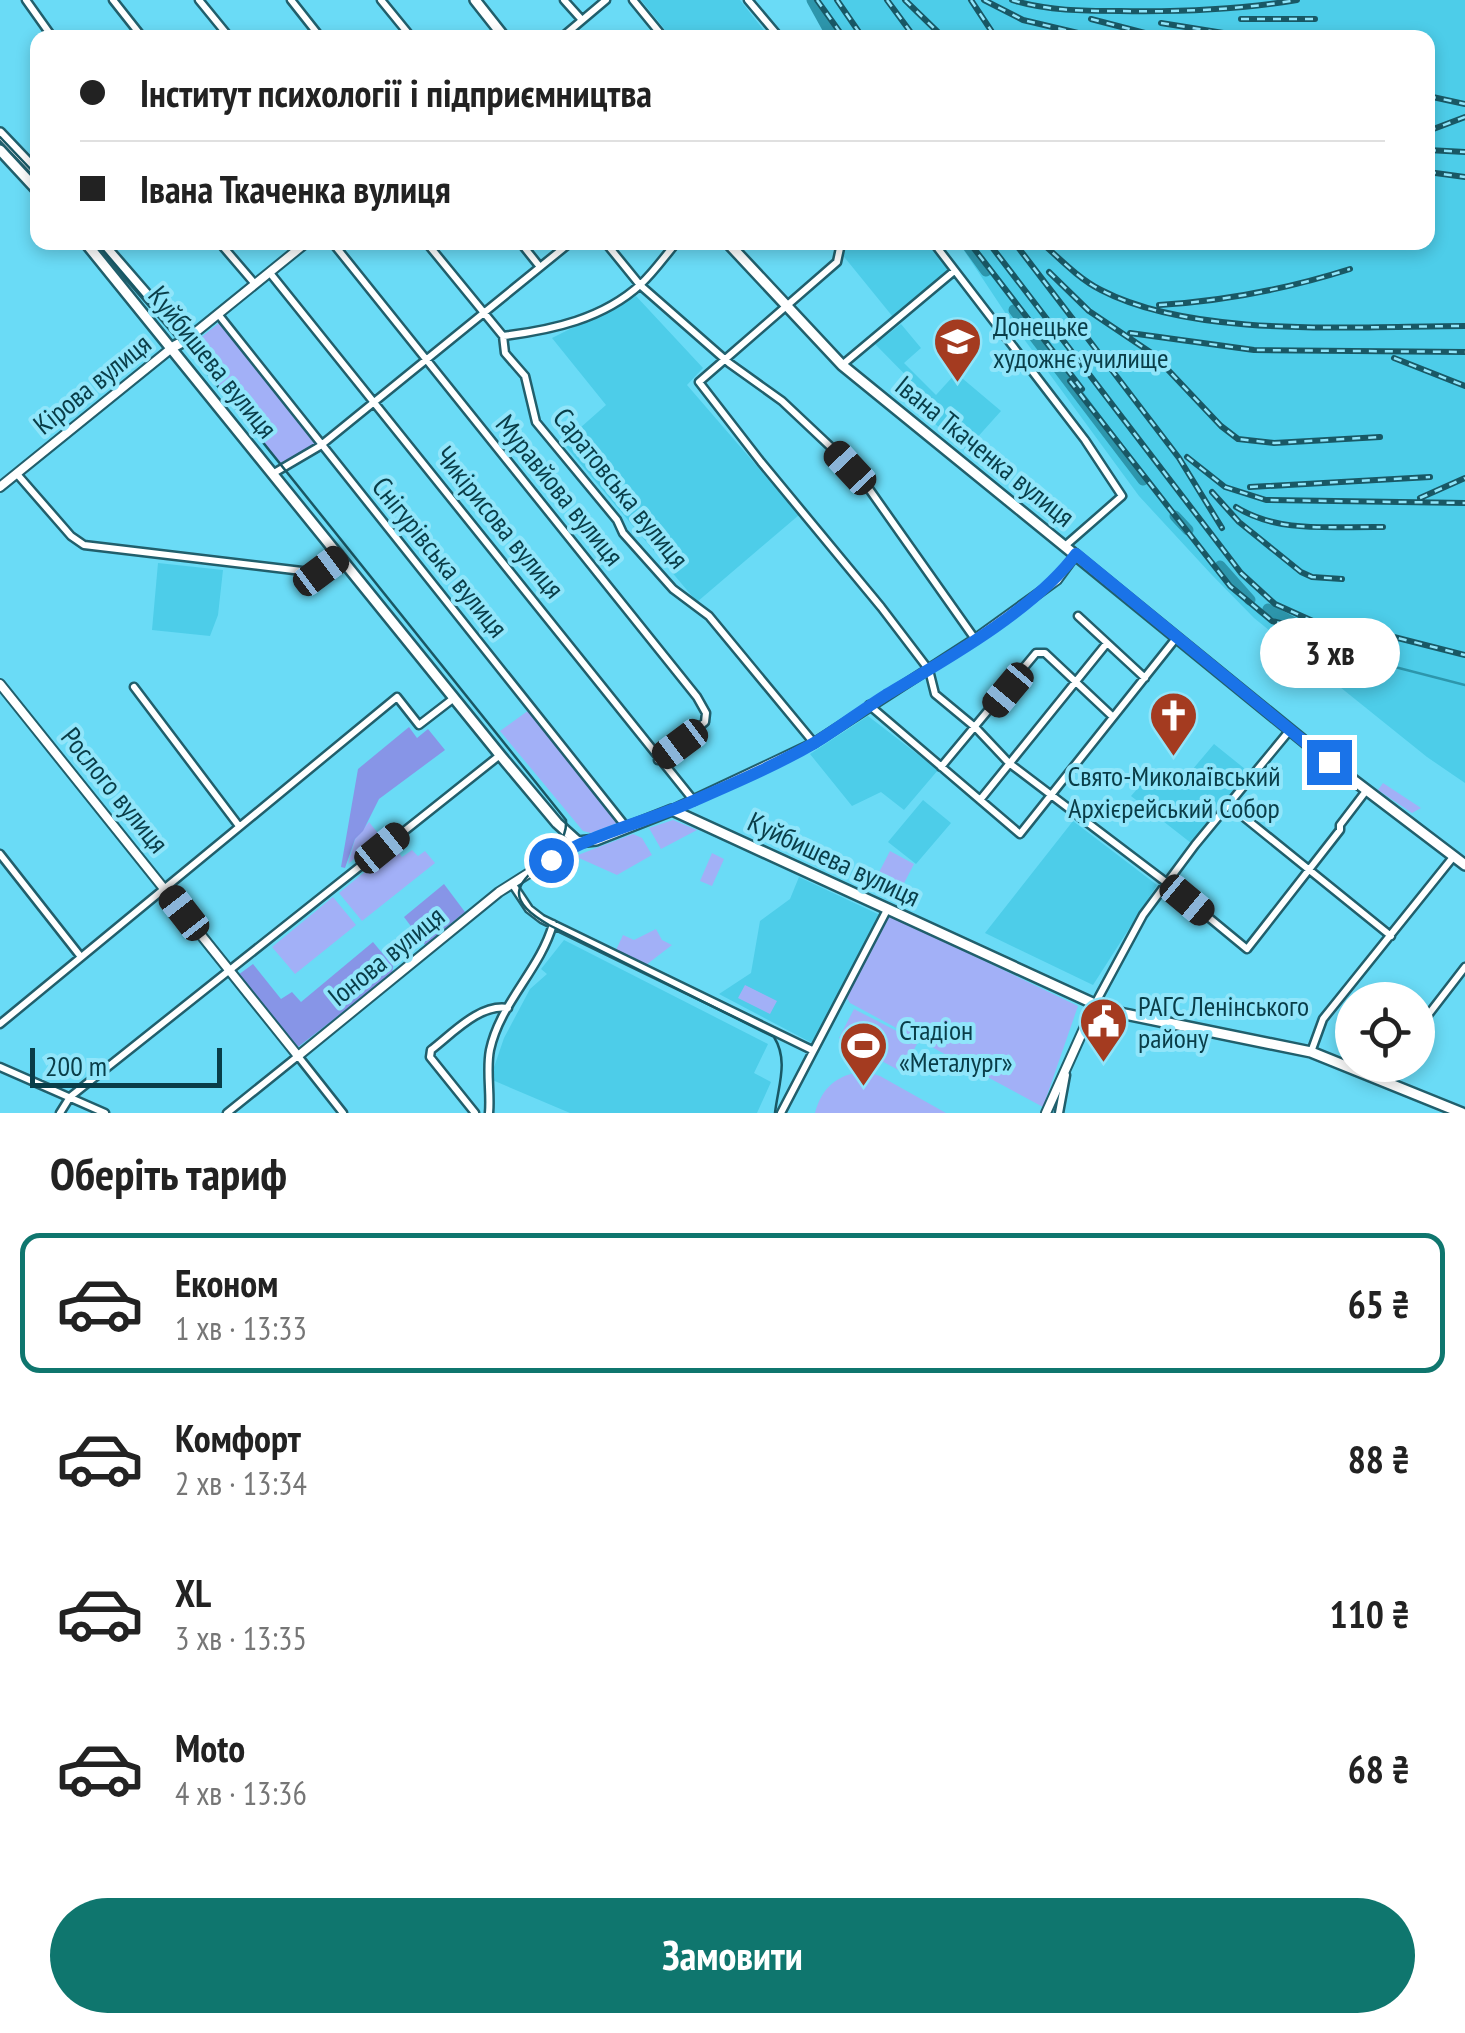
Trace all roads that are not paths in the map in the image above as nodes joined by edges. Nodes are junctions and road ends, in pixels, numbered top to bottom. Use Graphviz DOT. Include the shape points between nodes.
graph roads {
  1 [pos="26,0"];
  2 [pos="113,0"];
  3 [pos="198,0"];
  4 [pos="291,0"];
  5 [pos="381,0"];
  6 [pos="475,0"];
  7 [pos="564,0"];
  8 [pos="606,0"];
  9 [pos="633,0"];
  10 [pos="748,0"];
  11 [pos="582,20"];
  12 [pos="47,30"];
  13 [pos="137,30"];
  14 [pos="223,30"];
  15 [pos="315,30"];
  16 [pos="405,30"];
  17 [pos="499,30"];
  18 [pos="570,30"];
  19 [pos="657,30"];
  20 [pos="773,30"];
  21 [pos="0,133"];
  22 [pos="0,150"];
  23 [pos="30,165"];
  24 [pos="30,182"];
  25 [pos="92,250"];
  26 [pos="108,250"];
  27 [pos="226,250"];
  28 [pos="297,250"];
  29 [pos="338,250"];
  30 [pos="433,250"];
  31 [pos="526,250"];
  32 [pos="561,250"];
  33 [pos="611,250"];
  34 [pos="670,250"];
  35 [pos="735,250"];
  36 [pos="837,250"];
  37 [pos="938,250"];
  38 [pos="540,267"];
  39 [pos="953,272"];
  40 [pos="270,273"];
  41 [pos="255,284"];
  42 [pos="640,285"];
  43 [pos="785,307"];
  44 [pos="218,314"];
  45 [pos="486,314"];
  46 [pos="503,336"];
  47 [pos="186,340"];
  48 [pos="173,347"];
  49 [pos="725,360"];
  50 [pos="427,361"];
  51 [pos="842,365"];
  52 [pos="375,402"];
  53 [pos="320,446"];
  54 [pos="274,472"];
  55 [pos="17,474"];
  56 [pos="0,487"];
  57 [pos="1066,545"];
  58 [pos="1076,554"];
  59 [pos="340,556"];
  60 [pos="1078,616"];
  61 [pos="1178,636"];
  62 [pos="975,639"];
  63 [pos="1107,643"];
  64 [pos="929,670"];
  65 [pos="1145,678"];
  66 [pos="1076,683"];
  67 [pos="0,684"];
  68 [pos="134,687"];
  69 [pos="454,697"];
  70 [pos="869,705"];
  71 [pos="1114,718"];
  72 [pos="976,728"];
  73 [pos="1290,730"];
  74 [pos="814,743"];
  75 [pos="500,754"];
  76 [pos="658,760"];
  77 [pos="1009,763"];
  78 [pos="941,767"];
  79 [pos="1366,791"];
  80 [pos="1050,795"];
  81 [pos="980,800"];
  82 [pos="694,801"];
  83 [pos="1229,805"];
  84 [pos="672,810"];
  85 [pos="239,826"];
  86 [pos="627,828"];
  87 [pos="578,842"];
  88 [pos="0,854"];
  89 [pos="1454,856"];
  90 [pos="1465,865"];
  91 [pos="1308,870"];
  92 [pos="1167,883"];
  93 [pos="514,885"];
  94 [pos="164,888"];
  95 [pos="888,908"];
  96 [pos="553,924"];
  97 [pos="1392,936"];
  98 [pos="80,957"];
  99 [pos="1465,967"];
  100 [pos="230,972"];
  101 [pos="1095,1004"];
  102 [pos="1435,1006"];
  103 [pos="508,1008"];
  104 [pos="0,1024"];
  105 [pos="812,1050"];
  106 [pos="1311,1052"];
  107 [pos="298,1056"];
  108 [pos="1335,1062"];
  109 [pos="0,1066"];
  110 [pos="1066,1066"];
  111 [pos="1383,1082"];
  112 [pos="70,1096"];
  113 [pos="60,1113"];
  114 [pos="105,1113"];
  115 [pos="227,1113"];
  116 [pos="343,1113"];
  117 [pos="475,1113"];
  118 [pos="489,1113"];
  119 [pos="781,1113"];
  120 [pos="1046,1113"];
  121 [pos="1060,1113"];
  122 [pos="1462,1113"];
  1 -- 12 [label="street"];
  2 -- 13 [label="street"];
  3 -- 14 [label="street"];
  4 -- 15 [label="street"];
  5 -- 16 [label="street"];
  6 -- 17 [label="main road"];
  7 -- 11 [label="street"];
  8 -- 11 [label="street"];
  9 -- 19 [label="street"];
  10 -- 20 [label="street"];
  11 -- 18 [label="street"];
  21 -- 23 [label="main road"];
  22 -- 24 [label="main road"];
  25 -- 48 [label="main road, Куйбишева вулиця"];
  26 -- 47 [label="main road, Куйбишева вулиця"];
  27 -- 41 [label="street"];
  28 -- 40 [label="street, Кірова вулиця"];
  29 -- 50 [label="street, Муравйова вулиця"];
  30 -- 45 [label="street, Саратовська вулиця"];
  31 -- 38 [label="street"];
  32 -- 38 [label="street"];
  33 -- 42 [label="street"];
  34 -- 42 [label="street"];
  35 -- 43 [label="main road, Івана Ткаченка вулиця"];
  36 -- 43 [label="street" via="837,262"];
  37 -- 39 [label="street"];
  38 -- 45 [label="street"];
  39 -- 51 [label="street"];
  39 -- 57 [label="street" via="1122,496"];
  40 -- 41 [label="street, Кірова вулиця"];
  40 -- 52 [label="street, Чикірисова вулиця"];
  41 -- 44 [label="street, Кірова вулиця"];
  42 -- 46 [label="street" via="556,330"];
  42 -- 49 [label="street"];
  43 -- 49 [label="street"];
  43 -- 51 [label="main road, Івана Ткаченка вулиця"];
  44 -- 47 [label="street, Кірова вулиця"];
  44 -- 53 [label="street, Снігурівська вулиця"];
  45 -- 46 [label="street, Саратовська вулиця"];
  45 -- 50 [label="street"];
  46 -- 74 [label="street, Саратовська вулиця" via="546,436 623,533 673,589 709,616"];
  47 -- 48 [label="main road, Кірова вулиця"];
  48 -- 54 [label="main road, Куйбишева вулиця"];
  48 -- 55 [label="street, Кірова вулиця"];
  49 -- 62 [label="street" via="782,401 856,474"];
  49 -- 64 [label="street" via="700,382"];
  50 -- 52 [label="street"];
  50 -- 76 [label="street, Муравйова вулиця" via="697,697 706,722"];
  51 -- 57 [label="main road, Івана Ткаченка вулиця"];
  52 -- 53 [label="street"];
  52 -- 76 [label="street, Чикірисова вулиця"];
  53 -- 54 [label="street"];
  53 -- 86 [label="street, Снігурівська вулиця"];
  54 -- 59 [label="main road, Куйбишева вулиця"];
  55 -- 56 [label="street, Кірова вулиця"];
  55 -- 59 [label="street" via="84,545 302,571 321,571"];
  57 -- 58 [label="main road, Івана Ткаченка вулиця"];
  58 -- 61 [label="main road, Івана Ткаченка вулиця"];
  58 -- 62 [label="street" via="1056,580"];
  59 -- 69 [label="main road, Куйбишева вулиця"];
  60 -- 63 [label="street"];
  61 -- 65 [label="street"];
  61 -- 73 [label="main road, Івана Ткаченка вулиця"];
  62 -- 64 [label="street"];
  63 -- 65 [label="street"];
  63 -- 66 [label="street"];
  64 -- 70 [label="street"];
  64 -- 72 [label="street" via="935,694"];
  65 -- 71 [label="street"];
  66 -- 71 [label="street"];
  66 -- 72 [label="street" via="1045,653 1036,653"];
  66 -- 77 [label="street"];
  67 -- 94 [label="street, Рослого вулиця"];
  68 -- 85 [label="street"];
  69 -- 75 [label="main road, Куйбишева вулиця"];
  69 -- 85 [label="street" via="419,725 397,697"];
  70 -- 74 [label="street"];
  70 -- 78 [label="street"];
  71 -- 80 [label="street"];
  72 -- 77 [label="street"];
  72 -- 78 [label="street"];
  73 -- 79 [label="main road, Івана Ткаченка вулиця"];
  73 -- 83 [label="street"];
  74 -- 82 [label="street"];
  75 -- 87 [label="main road, Куйбишева вулиця"];
  75 -- 100 [label="street"];
  76 -- 82 [label="street, Чикірисова вулиця"];
  77 -- 80 [label="street"];
  77 -- 81 [label="street"];
  78 -- 81 [label="street"];
  79 -- 89 [label="main road, Івана Ткаченка вулиця"];
  79 -- 91 [label="street"];
  80 -- 81 [label="street" via="1020,834"];
  80 -- 92 [label="street"];
  82 -- 84 [label="street"];
  83 -- 91 [label="street"];
  83 -- 92 [label="street"];
  84 -- 86 [label="main road"];
  84 -- 95 [label="main road, Куйбишева вулиця"];
  85 -- 94 [label="street"];
  86 -- 87 [label="main road"];
  87 -- 93 [label="street, Іонова вулиця"];
  88 -- 98 [label="street"];
  89 -- 90 [label="main road, Івана Ткаченка вулиця"];
  89 -- 97 [label="street"];
  91 -- 92 [label="street" via="1247,949"];
  91 -- 97 [label="street"];
  92 -- 101 [label="street"];
  93 -- 96 [label="street" via="529,910"];
  93 -- 107 [label="street, Іонова вулиця"];
  94 -- 98 [label="street"];
  94 -- 100 [label="street, Рослого вулиця"];
  95 -- 101 [label="main road, Куйбишева вулиця"];
  95 -- 105 [label="street"];
  96 -- 103 [label="street"];
  96 -- 105 [label="street"];
  97 -- 106 [label="street" via="1323,1019"];
  98 -- 104 [label="street"];
  99 -- 102 [label="street"];
  100 -- 107 [label="street, Рослого вулиця"];
  100 -- 112 [label="street"];
  101 -- 106 [label="main road, Куйбишева вулиця" via="1129,1017"];
  101 -- 110 [label="street"];
  103 -- 117 [label="street" via="479,1014 432,1050 430,1057"];
  103 -- 118 [label="street" via="490,1051"];
  105 -- 119 [label="street"];
  106 -- 108 [label="main road, Куйбишева вулиця"];
  107 -- 115 [label="street, Іонова вулиця"];
  107 -- 116 [label="street, Рослого вулиця"];
  109 -- 112 [label="street"];
  110 -- 120 [label="street"];
  110 -- 121 [label="street"];
  111 -- 122 [label="main road, Куйбишева вулиця"];
  112 -- 113 [label="street"];
  112 -- 114 [label="street"];
}
